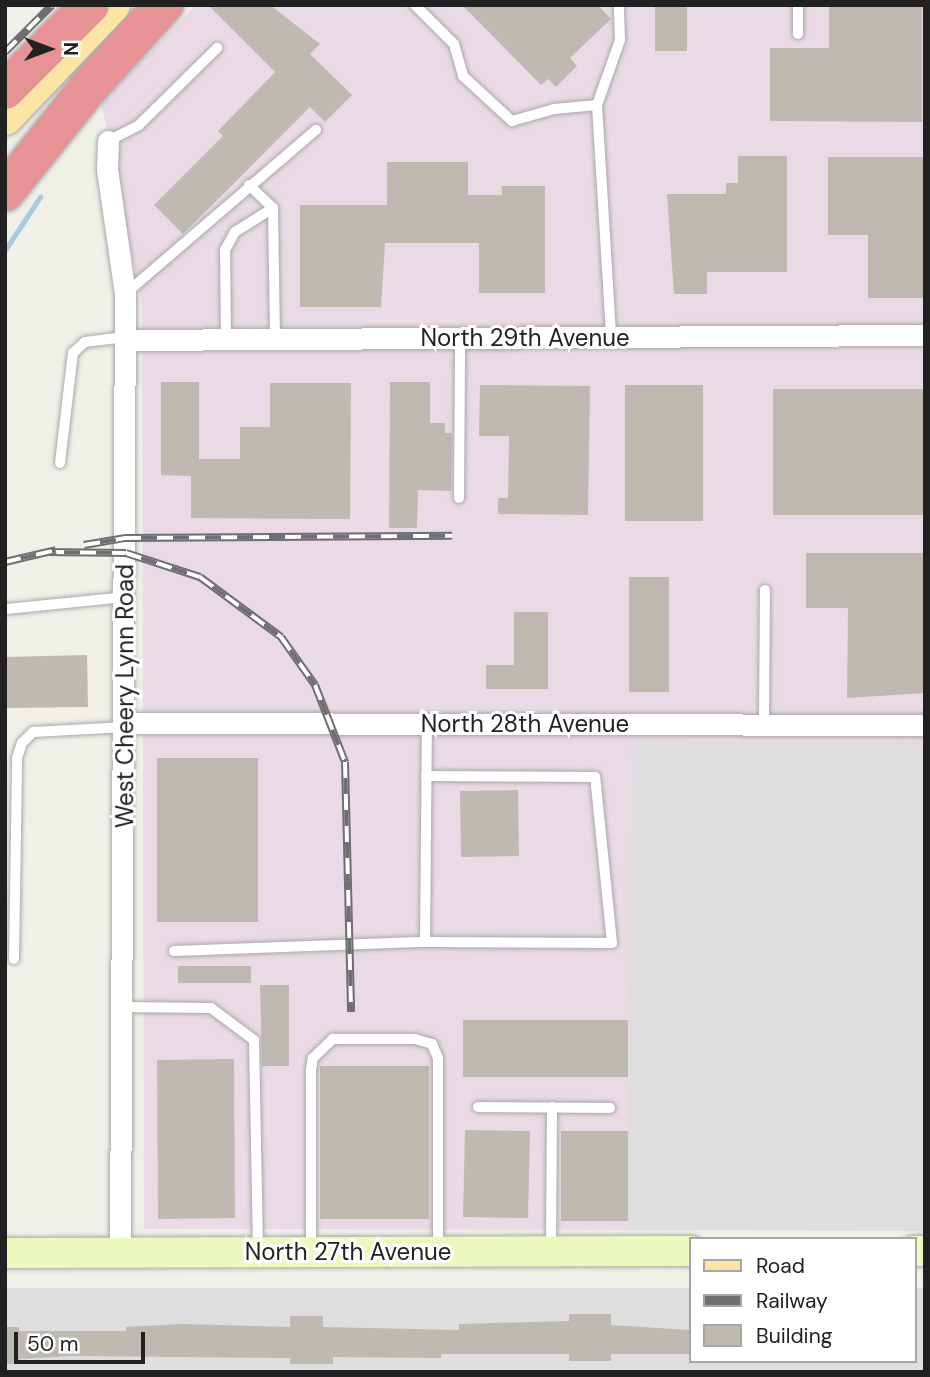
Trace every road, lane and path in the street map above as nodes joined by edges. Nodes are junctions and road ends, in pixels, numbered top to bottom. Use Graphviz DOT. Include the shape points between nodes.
graph roads {
  1 [pos="90,5"];
  2 [pos="113,5"];
  3 [pos="153,5"];
  4 [pos="164,5"];
  5 [pos="415,5"];
  6 [pos="619,5"];
  7 [pos="798,5"];
  8 [pos="798,34"];
  9 [pos="217,48"];
  10 [pos="5,90"];
  11 [pos="597,105"];
  12 [pos="5,118"];
  13 [pos="316,130"];
  14 [pos="108,141"];
  15 [pos="5,160"];
  16 [pos="249,184"];
  17 [pos="5,192"];
  18 [pos="273,208"];
  19 [pos="125,294"];
  20 [pos="925,335"];
  21 [pos="611,337"];
  22 [pos="125,338"];
  23 [pos="460,338"];
  24 [pos="275,339"];
  25 [pos="226,340"];
  26 [pos="60,463"];
  27 [pos="459,498"];
  28 [pos="765,590"];
  29 [pos="126,597"];
  30 [pos="7,609"];
  31 [pos="427,723"];
  32 [pos="764,724"];
  33 [pos="126,725"];
  34 [pos="925,725"];
  35 [pos="426,776"];
  36 [pos="425,942"];
  37 [pos="174,951"];
  38 [pos="14,959"];
  39 [pos="123,1007"];
  40 [pos="478,1107"];
  41 [pos="552,1107"];
  42 [pos="610,1108"];
  43 [pos="551,1251"];
  44 [pos="688,1251"];
  45 [pos="120,1252"];
  46 [pos="258,1252"];
  47 [pos="311,1252"];
  48 [pos="438,1252"];
  49 [pos="5,1253"];
  1 -- 10 [label="highway"];
  2 -- 12 [label="main road"];
  3 -- 15 [label="main road"];
  4 -- 17 [label="highway" via="82,95"];
  5 -- 11 [label="lane" via="454,44 463,76 512,121 554,109"];
  6 -- 11 [label="lane" via="620,40"];
  7 -- 8 [label="lane"];
  9 -- 14 [label="lane" via="139,125"];
  11 -- 21 [label="lane"];
  13 -- 16 [label="lane"];
  14 -- 19 [label="street, West Cheery Lynn Road" via="107,169"];
  16 -- 18 [label="lane"];
  16 -- 19 [label="lane"];
  18 -- 24 [label="lane"];
  18 -- 25 [label="lane" via="235,232 225,250"];
  19 -- 22 [label="street, West Cheery Lynn Road"];
  20 -- 21 [label="street, North 29th Avenue"];
  21 -- 23 [label="street, North 29th Avenue"];
  22 -- 25 [label="street, North 29th Avenue"];
  22 -- 26 [label="lane" via="85,341 73,353"];
  22 -- 29 [label="street, West Cheery Lynn Road"];
  23 -- 24 [label="street, North 29th Avenue"];
  23 -- 27 [label="lane"];
  24 -- 25 [label="street, North 29th Avenue"];
  28 -- 32 [label="lane"];
  29 -- 30 [label="lane"];
  29 -- 33 [label="street, West Cheery Lynn Road"];
  31 -- 32 [label="street, North 28th Avenue"];
  31 -- 33 [label="street, North 28th Avenue"];
  31 -- 35 [label="lane"];
  32 -- 34 [label="street, North 28th Avenue"];
  33 -- 38 [label="lane" via="33,732 22,743 17,758"];
  33 -- 39 [label="street, West Cheery Lynn Road"];
  35 -- 36 [label="lane"];
  35 -- 36 [label="lane" via="595,777 612,943"];
  36 -- 37 [label="lane"];
  39 -- 45 [label="street, West Cheery Lynn Road"];
  39 -- 46 [label="lane" via="211,1008 254,1040"];
  40 -- 41 [label="lane"];
  41 -- 42 [label="lane"];
  41 -- 43 [label="lane"];
  43 -- 44 [label="main road, North 27th Avenue"];
  43 -- 48 [label="main road, North 27th Avenue"];
  45 -- 46 [label="main road, North 27th Avenue"];
  45 -- 49 [label="main road, North 27th Avenue"];
  46 -- 47 [label="main road, North 27th Avenue"];
  47 -- 48 [label="main road, North 27th Avenue"];
  47 -- 48 [label="lane" via="313,1058 333,1039 415,1039 432,1044 438,1058"];
}
